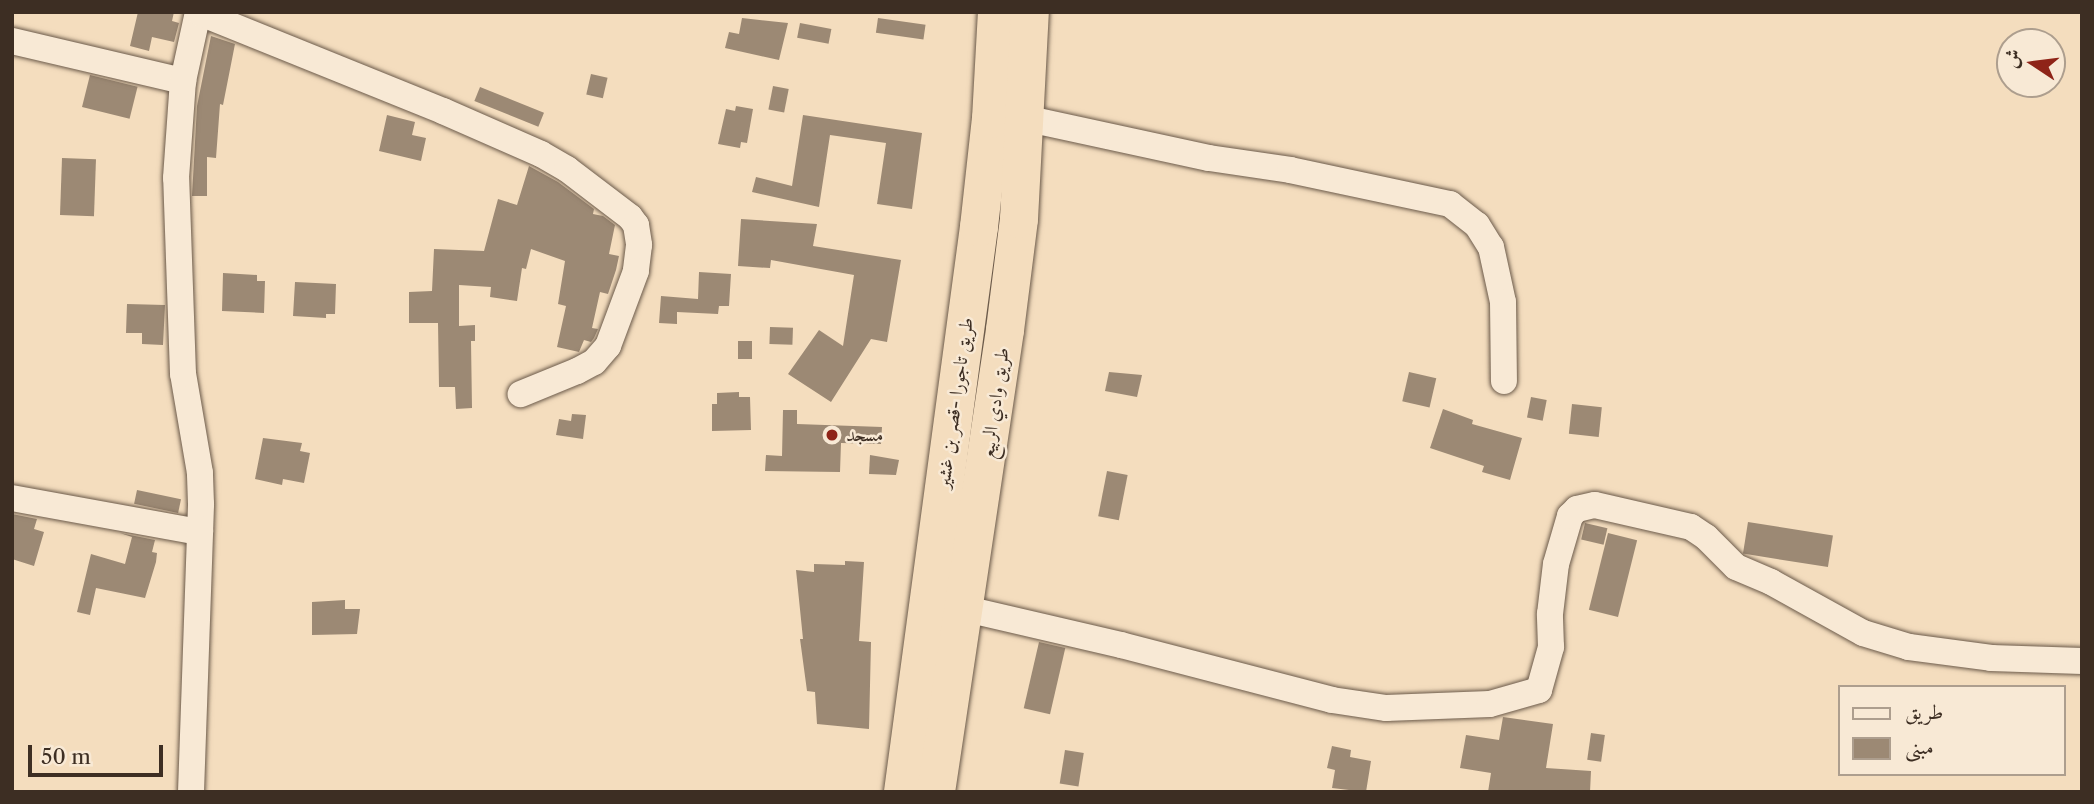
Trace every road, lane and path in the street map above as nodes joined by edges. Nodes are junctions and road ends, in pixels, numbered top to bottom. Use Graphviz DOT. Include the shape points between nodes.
graph roads {
  1 [pos="997,12"];
  2 [pos="1030,12"];
  3 [pos="12,41"];
  4 [pos="183,81"];
  5 [pos="1024,118"];
  6 [pos="1504,381"];
  7 [pos="521,394"];
  8 [pos="12,498"];
  9 [pos="200,531"];
  10 [pos="962,608"];
  11 [pos="2082,661"];
  12 [pos="191,792"];
  13 [pos="903,792"];
  14 [pos="936,792"];
  1 -- 13 [label="highway, طريق تاجورا -قصر بن غشير" via="979,227"];
  2 -- 5 [label="highway, طريق وادي الربيع"];
  3 -- 4 [label="street"];
  4 -- 7 [label="street" via="198,12 541,154 622,209 636,225 639,245 636,271 608,346 578,371"];
  4 -- 9 [label="street" via="176,178 179,285 186,400 200,473"];
  5 -- 6 [label="street" via="1450,204 1477,225 1492,247 1503,302"];
  5 -- 10 [label="highway, طريق وادي الربيع" via="1018,219 992,435"];
  8 -- 9 [label="street"];
  9 -- 12 [label="street"];
  10 -- 11 [label="street" via="1332,700 1386,708 1490,704 1539,690 1551,647 1556,564 1570,516 1577,509 1595,505 1690,527 1736,567 1863,634 1909,647 1991,659"];
  10 -- 14 [label="highway, طريق وادي الربيع"];
}
